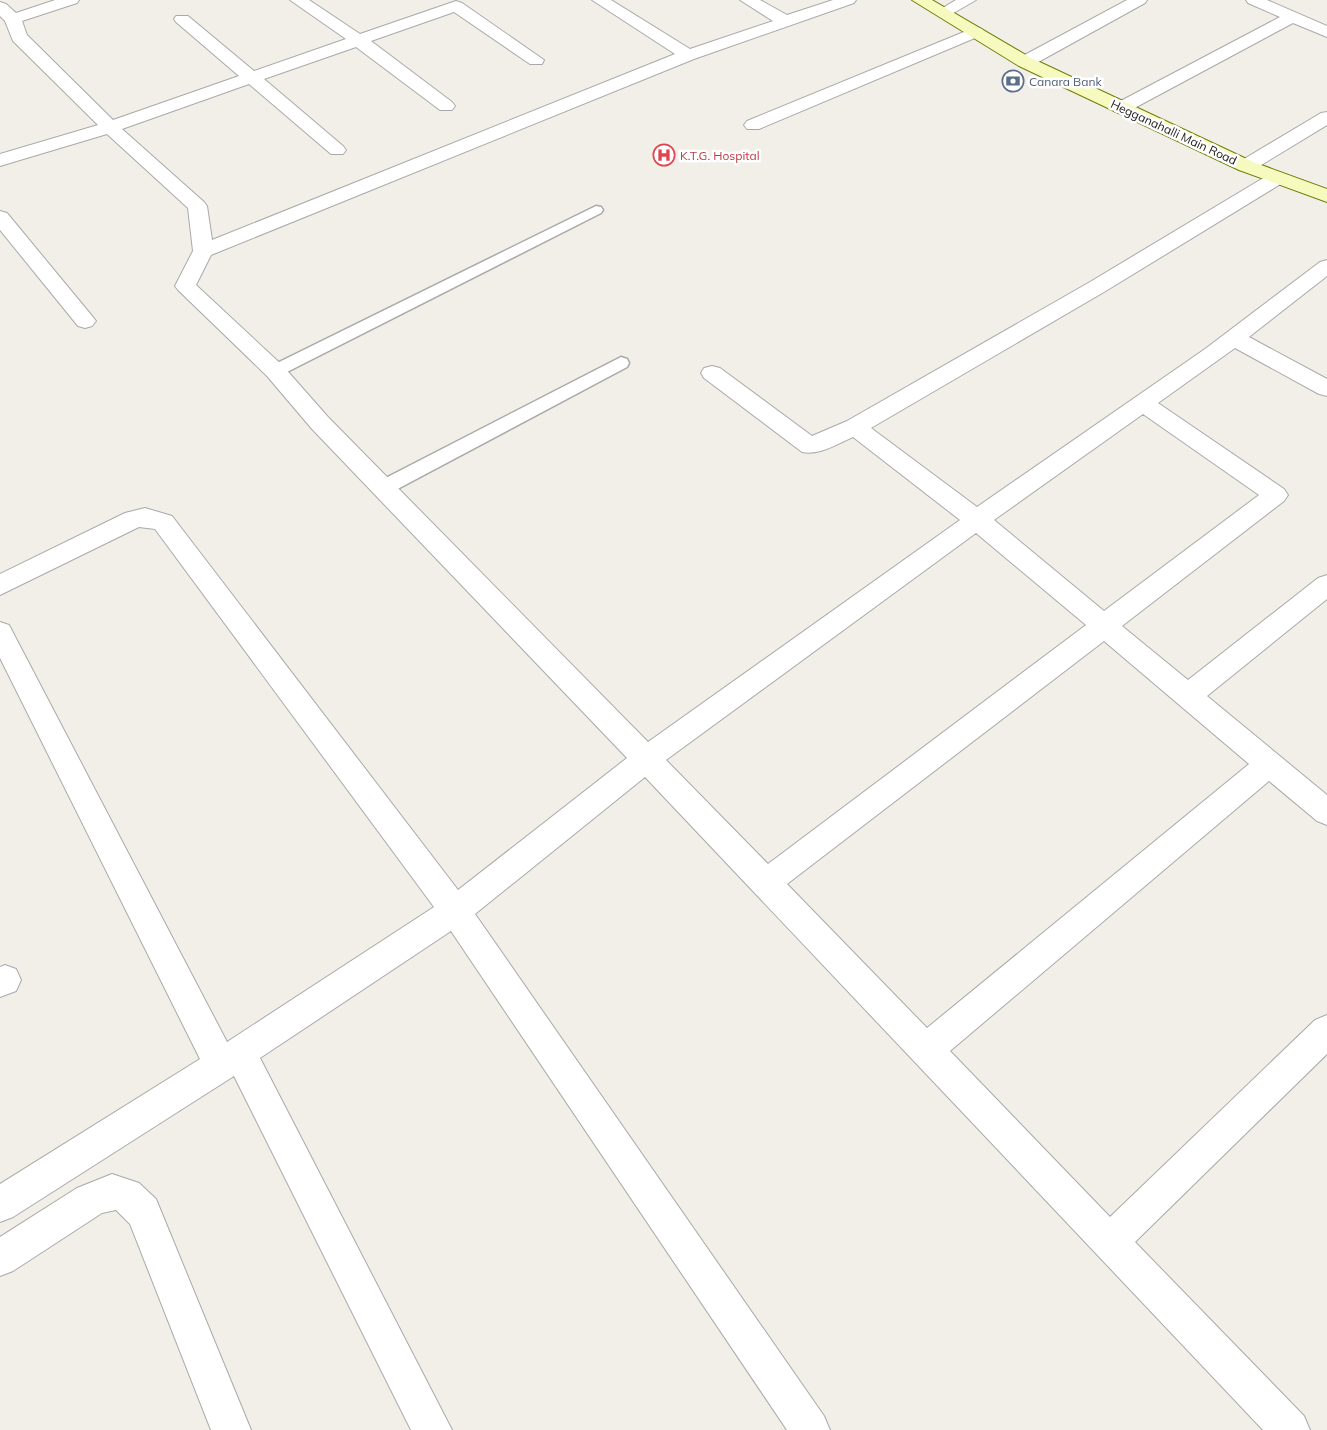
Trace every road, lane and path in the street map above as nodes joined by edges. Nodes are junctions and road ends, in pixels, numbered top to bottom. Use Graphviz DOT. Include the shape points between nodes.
graph roads {
  1 [pos="71,0"];
  2 [pos="298,0"];
  3 [pos="600,0"];
  4 [pos="748,0"];
  5 [pos="848,0"];
  6 [pos="920,0"];
  7 [pos="968,0"];
  8 [pos="1139,0"];
  9 [pos="1254,0"];
  10 [pos="451,3"];
  11 [pos="944,12"];
  12 [pos="1293,17"];
  13 [pos="182,19"];
  14 [pos="786,22"];
  15 [pos="8,26"];
  16 [pos="976,32"];
  17 [pos="1327,32"];
  18 [pos="358,40"];
  19 [pos="688,55"];
  20 [pos="536,60"];
  21 [pos="1025,62"];
  22 [pos="252,77"];
  23 [pos="446,106"];
  24 [pos="1121,108"];
  25 [pos="1327,117"];
  26 [pos="753,125"];
  27 [pos="110,127"];
  28 [pos="337,150"];
  29 [pos="0,160"];
  30 [pos="1246,166"];
  31 [pos="1277,178"];
  32 [pos="1327,196"];
  33 [pos="596,210"];
  34 [pos="0,217"];
  35 [pos="203,251"];
  36 [pos="1327,266"];
  37 [pos="85,321"];
  38 [pos="1234,338"];
  39 [pos="621,363"];
  40 [pos="275,371"];
  41 [pos="712,373"];
  42 [pos="1327,390"];
  43 [pos="1142,403"];
  44 [pos="854,427"];
  45 [pos="384,488"];
  46 [pos="976,520"];
  47 [pos="0,585"];
  48 [pos="1327,586"];
  49 [pos="1104,626"];
  50 [pos="0,632"];
  51 [pos="1188,696"];
  52 [pos="646,759"];
  53 [pos="1270,764"];
  54 [pos="1327,812"];
  55 [pos="766,883"];
  56 [pos="455,911"];
  57 [pos="1327,1031"];
  58 [pos="926,1050"];
  59 [pos="231,1059"];
  60 [pos="0,1204"];
  61 [pos="1110,1242"];
  62 [pos="0,1258"];
  63 [pos="231,1430"];
  64 [pos="432,1430"];
  65 [pos="810,1430"];
  66 [pos="1290,1430"];
  1 -- 15 [label="street"];
  2 -- 18 [label="street"];
  3 -- 19 [label="street"];
  4 -- 14 [label="street"];
  5 -- 14 [label="street"];
  6 -- 11 [label="main road, Hegganahalli Main Road"];
  7 -- 11 [label="street"];
  8 -- 21 [label="street"];
  9 -- 12 [label="street"];
  10 -- 18 [label="street"];
  10 -- 20 [label="street"];
  11 -- 16 [label="main road, Hegganahalli Main Road"];
  12 -- 17 [label="street"];
  12 -- 24 [label="street"];
  13 -- 22 [label="street"];
  14 -- 19 [label="street"];
  15 -- 27 [label="street"];
  16 -- 21 [label="main road, Hegganahalli Main Road"];
  16 -- 26 [label="street"];
  18 -- 22 [label="street"];
  18 -- 23 [label="street"];
  19 -- 35 [label="street"];
  21 -- 24 [label="main road, Hegganahalli Main Road"];
  22 -- 27 [label="street"];
  22 -- 28 [label="street"];
  24 -- 30 [label="main road, Hegganahalli Main Road"];
  25 -- 30 [label="street"];
  27 -- 29 [label="street"];
  27 -- 35 [label="street" via="197,206"];
  30 -- 31 [label="main road, Hegganahalli Main Road"];
  31 -- 32 [label="main road, Hegganahalli Main Road"];
  31 -- 44 [label="street" via="1097,288"];
  33 -- 40 [label="lane"];
  34 -- 37 [label="street"];
  35 -- 40 [label="street" via="185,286"];
  36 -- 38 [label="street"];
  38 -- 42 [label="street"];
  38 -- 43 [label="street"];
  39 -- 45 [label="lane"];
  40 -- 45 [label="street" via="320,423"];
  41 -- 44 [label="street" via="810,446"];
  43 -- 46 [label="street"];
  43 -- 49 [label="street" via="1276,495"];
  44 -- 46 [label="street"];
  45 -- 52 [label="street"];
  46 -- 49 [label="street"];
  46 -- 52 [label="street"];
  47 -- 56 [label="street" via="134,519 145,517 163,522"];
  48 -- 51 [label="street"];
  49 -- 51 [label="street"];
  49 -- 55 [label="street"];
  50 -- 59 [label="street"];
  51 -- 53 [label="street"];
  52 -- 55 [label="street"];
  52 -- 56 [label="street"];
  53 -- 54 [label="street"];
  53 -- 58 [label="street"];
  55 -- 58 [label="street"];
  56 -- 59 [label="street"];
  56 -- 65 [label="street"];
  57 -- 61 [label="street"];
  58 -- 61 [label="street"];
  59 -- 60 [label="street"];
  59 -- 64 [label="street"];
  61 -- 66 [label="street"];
  62 -- 63 [label="street" via="93,1198 112,1192 133,1200 143,1212"];
}
